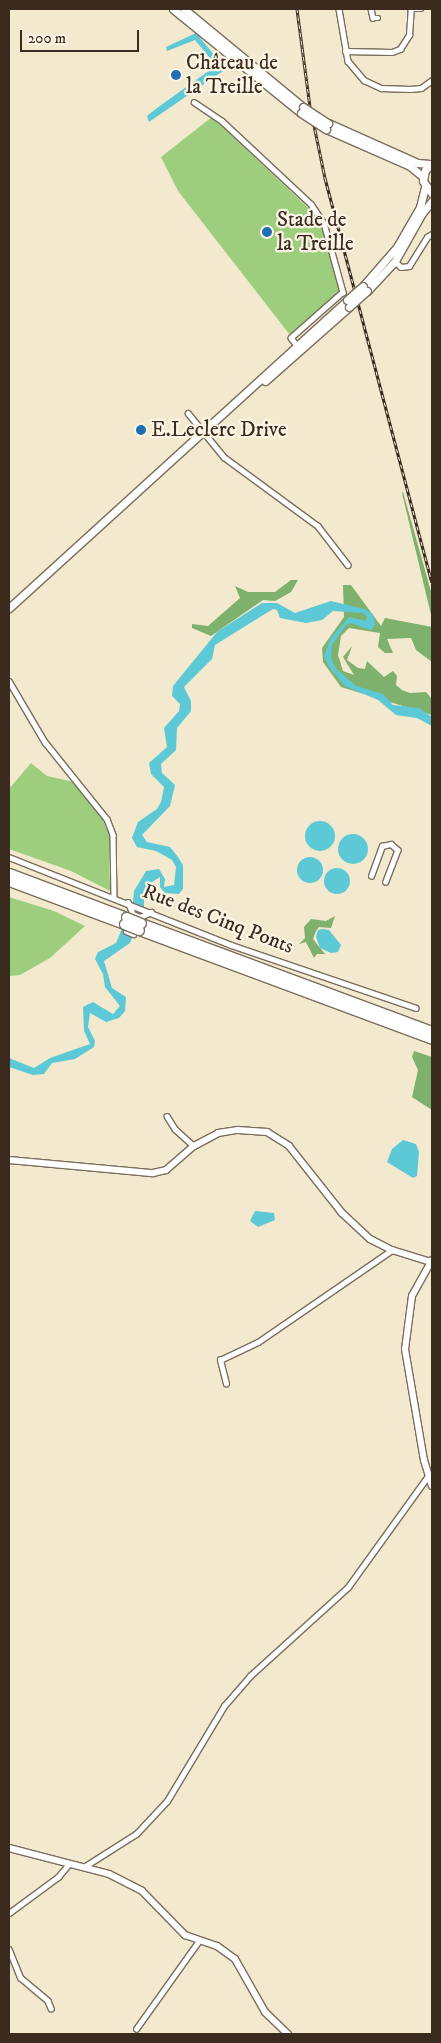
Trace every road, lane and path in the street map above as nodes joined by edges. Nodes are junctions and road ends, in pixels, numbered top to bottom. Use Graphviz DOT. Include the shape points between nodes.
graph roads {
  1 [pos="173,9"];
  2 [pos="184,9"];
  3 [pos="339,9"];
  4 [pos="371,9"];
  5 [pos="410,9"];
  6 [pos="421,9"];
  7 [pos="378,18"];
  8 [pos="345,51"];
  9 [pos="432,80"];
  10 [pos="194,102"];
  11 [pos="302,110"];
  12 [pos="327,126"];
  13 [pos="431,164"];
  14 [pos="423,176"];
  15 [pos="425,187"];
  16 [pos="432,194"];
  17 [pos="432,201"];
  18 [pos="432,234"];
  19 [pos="395,261"];
  20 [pos="365,289"];
  21 [pos="348,304"];
  22 [pos="297,345"];
  23 [pos="306,348"];
  24 [pos="188,413"];
  25 [pos="220,416"];
  26 [pos="203,431"];
  27 [pos="348,565"];
  28 [pos="9,608"];
  29 [pos="9,681"];
  30 [pos="9,857"];
  31 [pos="9,873"];
  32 [pos="371,876"];
  33 [pos="9,881"];
  34 [pos="386,882"];
  35 [pos="114,896"];
  36 [pos="126,902"];
  37 [pos="153,913"];
  38 [pos="127,922"];
  39 [pos="138,926"];
  40 [pos="416,1008"];
  41 [pos="432,1032"];
  42 [pos="432,1039"];
  43 [pos="167,1116"];
  44 [pos="194,1146"];
  45 [pos="9,1160"];
  46 [pos="392,1250"];
  47 [pos="432,1261"];
  48 [pos="226,1384"];
  49 [pos="428,1476"];
  50 [pos="432,1486"];
  51 [pos="9,1848"];
  52 [pos="69,1864"];
  53 [pos="84,1867"];
  54 [pos="9,1914"];
  55 [pos="198,1942"];
  56 [pos="9,1949"];
  57 [pos="52,2008"];
  58 [pos="136,2029"];
  59 [pos="288,2034"];
  1 -- 11 [label="main road"];
  2 -- 11 [label="main road"];
  3 -- 8 [label="street"];
  4 -- 7 [label="street" via="373,18"];
  5 -- 6 [label="street"];
  5 -- 8 [label="street" via="409,36 400,49 392,52"];
  8 -- 9 [label="street" via="353,70 376,87 416,88"];
  10 -- 22 [label="street" via="222,121 311,204 324,223 342,292 291,338"];
  11 -- 12 [label="main road, bridge"];
  12 -- 13 [label="main road" via="413,161"];
  12 -- 14 [label="main road" via="410,166"];
  13 -- 14 [label="main road"];
  14 -- 15 [label="main road"];
  15 -- 16 [label="main road"];
  15 -- 20 [label="main road" via="420,207 397,247"];
  17 -- 19 [label="main road"];
  18 -- 19 [label="street" via="409,266"];
  19 -- 20 [label="main road"];
  20 -- 21 [label="main road, bridge"];
  21 -- 22 [label="main road"];
  21 -- 23 [label="main road"];
  22 -- 23 [label="street"];
  22 -- 25 [label="main road"];
  23 -- 25 [label="main road"];
  24 -- 26 [label="street"];
  25 -- 26 [label="main road"];
  26 -- 27 [label="street" via="224,457 246,476 318,526"];
  26 -- 28 [label="main road"];
  29 -- 35 [label="street" via="45,742 106,819 113,836"];
  30 -- 35 [label="street, Rue des Cinq Ponts"];
  31 -- 38 [label="highway"];
  32 -- 34 [label="street" via="382,846 391,844 398,850"];
  33 -- 38 [label="highway"];
  35 -- 36 [label="street, Rue des Cinq Ponts"];
  36 -- 37 [label="street, Rue des Cinq Ponts"];
  36 -- 38 [label="street"];
  37 -- 39 [label="street"];
  37 -- 40 [label="street, Rue des Cinq Ponts" via="240,948"];
  38 -- 39 [label="highway, bridge"];
  38 -- 39 [label="street"];
  39 -- 41 [label="highway"];
  39 -- 42 [label="highway"];
  43 -- 44 [label="street" via="175,1129"];
  44 -- 45 [label="street" via="171,1166 153,1173"];
  44 -- 46 [label="street" via="210,1136 228,1131 274,1134 289,1146 353,1225 370,1239"];
  46 -- 47 [label="street"];
  46 -- 48 [label="street" via="258,1342 220,1360"];
  47 -- 49 [label="street" via="412,1296 405,1349"];
  49 -- 50 [label="street"];
  49 -- 53 [label="street" via="348,1588 250,1676 224,1706 167,1801 136,1834"];
  51 -- 52 [label="street"];
  52 -- 53 [label="street"];
  52 -- 54 [label="street" via="52,1882"];
  53 -- 55 [label="street" via="142,1890 179,1930"];
  55 -- 58 [label="street"];
  55 -- 59 [label="street" via="217,1946 235,1959 265,2012"];
  56 -- 57 [label="street" via="21,1978"];
}
